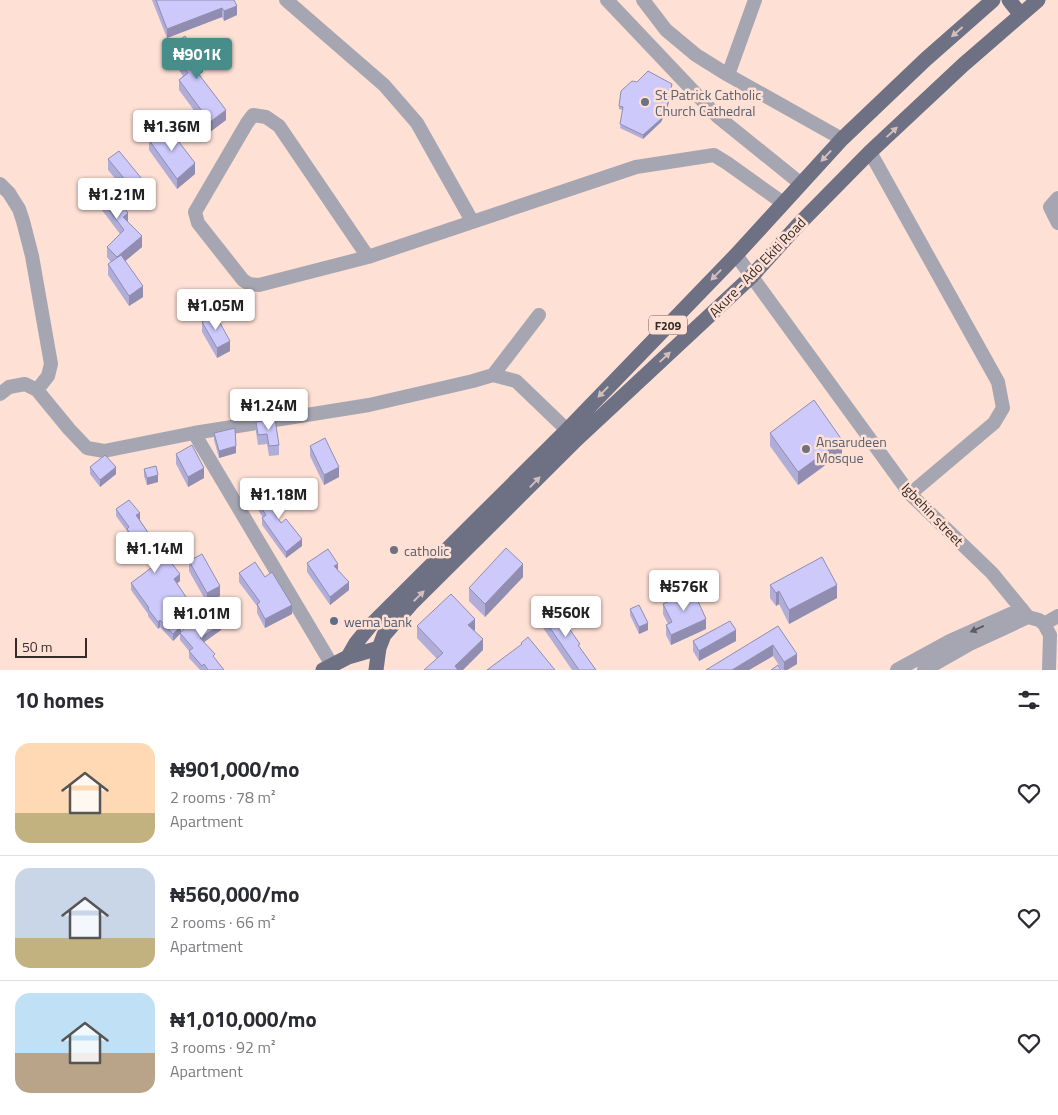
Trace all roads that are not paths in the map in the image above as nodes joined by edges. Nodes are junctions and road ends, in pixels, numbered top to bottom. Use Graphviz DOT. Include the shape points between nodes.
graph roads {
  1 [pos="286,0"];
  2 [pos="607,0"];
  3 [pos="643,0"];
  4 [pos="755,0"];
  5 [pos="993,0"];
  6 [pos="1009,0"];
  7 [pos="1038,0"];
  8 [pos="1021,15"];
  9 [pos="728,75"];
  10 [pos="842,139"];
  11 [pos="870,152"];
  12 [pos="800,183"];
  13 [pos="0,184"];
  14 [pos="1058,198"];
  15 [pos="783,203"];
  16 [pos="472,221"];
  17 [pos="1058,223"];
  18 [pos="736,255"];
  19 [pos="368,257"];
  20 [pos="752,276"];
  21 [pos="539,315"];
  22 [pos="493,375"];
  23 [pos="37,390"];
  24 [pos="0,394"];
  25 [pos="567,430"];
  26 [pos="194,433"];
  27 [pos="910,494"];
  28 [pos="1025,613"];
  29 [pos="1058,616"];
  30 [pos="1051,629"];
  31 [pos="379,648"];
  32 [pos="349,663"];
  33 [pos="327,667"];
  34 [pos="376,670"];
  35 [pos="896,670"];
  36 [pos="924,670"];
  37 [pos="1049,670"];
  1 -- 16 [label="street" via="384,85 417,123"];
  2 -- 12 [label="street" via="717,116"];
  3 -- 9 [label="street" via="666,30 696,55"];
  4 -- 9 [label="street"];
  5 -- 10 [label="main road, Akure - Ado Ekiti Road / F209, one-way"];
  6 -- 8 [label="main road"];
  7 -- 8 [label="main road, Akure - Ado Ekiti Road / F209"];
  11 -- 8 [label="main road, Akure - Ado Ekiti Road / F209, one-way"];
  9 -- 10 [label="street"];
  10 -- 12 [label="main road, Akure - Ado Ekiti Road / F209, one-way"];
  11 -- 20 [label="main road, Akure - Ado Ekiti Road / F209"];
  11 -- 27 [label="street" via="998,382 1003,408 994,423"];
  12 -- 15 [label="main road, Akure - Ado Ekiti Road / F209"];
  13 -- 23 [label="street" via="19,209 32,256 50,364 48,376"];
  14 -- 17 [label="street" via="1050,207"];
  15 -- 16 [label="street" via="714,155 636,168"];
  15 -- 18 [label="main road, Akure - Ado Ekiti Road / F209"];
  16 -- 19 [label="street"];
  18 -- 20 [label="street, Igbehin street"];
  18 -- 25 [label="main road, Akure - Ado Ekiti Road / F209, one-way"];
  19 -- 19 [label="street" via="259,285 243,280 198,223 195,212 254,115 266,117 279,126"];
  20 -- 27 [label="street, Igbehin street"];
  31 -- 20 [label="main road, Akure - Ado Ekiti Road / F209, one-way" via="384,635 448,567 577,439"];
  21 -- 22 [label="street"];
  22 -- 25 [label="street" via="516,381"];
  22 -- 26 [label="street" via="369,405"];
  23 -- 24 [label="street" via="25,384 9,387"];
  23 -- 26 [label="street" via="87,448 104,451"];
  25 -- 32 [label="main road, Akure - Ado Ekiti Road / F209" via="370,626 356,643"];
  26 -- 33 [label="street"];
  27 -- 28 [label="street, Igbehin street" via="992,573"];
  28 -- 30 [label="street, Igbehin street"];
  28 -- 35 [label="street, one-way" via="950,641"];
  28 -- 36 [label="street"];
  29 -- 30 [label="street"];
  30 -- 37 [label="street"];
  31 -- 32 [label="main road"];
  31 -- 34 [label="main road, F209"];
  32 -- 33 [label="main road"];
}
